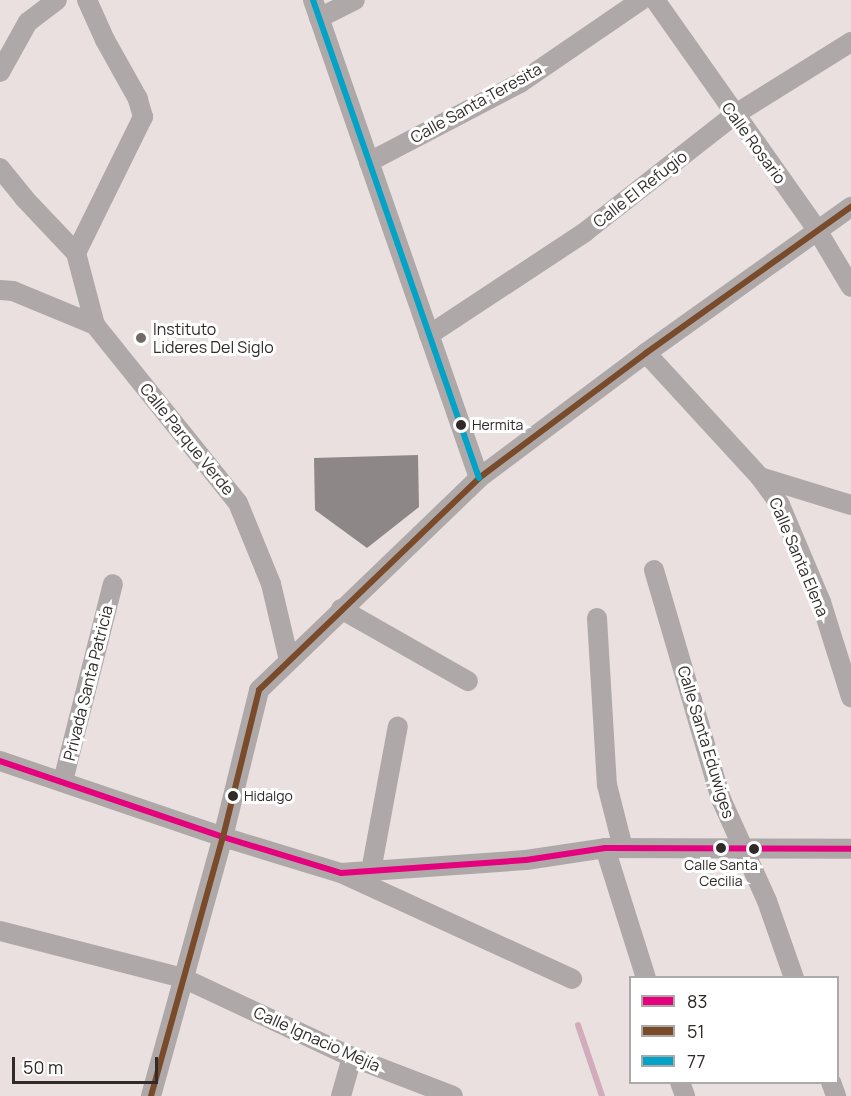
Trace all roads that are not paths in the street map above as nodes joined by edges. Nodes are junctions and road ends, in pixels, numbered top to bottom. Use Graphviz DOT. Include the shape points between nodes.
graph roads {
  1 [pos="57,0"];
  2 [pos="87,0"];
  3 [pos="354,0"];
  4 [pos="640,0"];
  5 [pos="655,0"];
  6 [pos="316,9"];
  7 [pos="851,42"];
  8 [pos="0,72"];
  9 [pos="734,115"];
  10 [pos="369,162"];
  11 [pos="0,168"];
  12 [pos="851,207"];
  13 [pos="817,230"];
  14 [pos="76,253"];
  15 [pos="851,287"];
  16 [pos="0,290"];
  17 [pos="95,325"];
  18 [pos="429,335"];
  19 [pos="646,353"];
  20 [pos="760,477"];
  21 [pos="479,478"];
  22 [pos="851,505"];
  23 [pos="654,570"];
  24 [pos="113,584"];
  25 [pos="340,609"];
  26 [pos="597,618"];
  27 [pos="290,660"];
  28 [pos="468,681"];
  29 [pos="851,697"];
  30 [pos="398,726"];
  31 [pos="0,761"];
  32 [pos="63,781"];
  33 [pos="223,837"];
  34 [pos="614,848"];
  35 [pos="742,848"];
  36 [pos="851,849"];
  37 [pos="371,871"];
  38 [pos="341,873"];
  39 [pos="0,931"];
  40 [pos="646,976"];
  41 [pos="793,976"];
  42 [pos="183,978"];
  43 [pos="572,979"];
  44 [pos="352,1057"];
  45 [pos="151,1096"];
  46 [pos="341,1096"];
  47 [pos="453,1096"];
  1 -- 8 [label="street" via="28,22"];
  2 -- 14 [label="street" via="138,99 143,117"];
  3 -- 6 [label="street"];
  4 -- 10 [label="street, Calle Santa Teresita" via="520,83"];
  5 -- 9 [label="street, Calle Rosario"];
  6 -- 10 [label="street"];
  7 -- 9 [label="street, Calle El Refugio"];
  9 -- 13 [label="street, Calle Rosario"];
  9 -- 18 [label="street, Calle El Refugio" via="585,232"];
  10 -- 18 [label="street"];
  11 -- 14 [label="street"];
  12 -- 13 [label="street"];
  13 -- 15 [label="street, Calle Rosario"];
  13 -- 19 [label="street"];
  14 -- 17 [label="street"];
  16 -- 17 [label="street, Calle Parque Verde" via="13,291"];
  17 -- 27 [label="street, Calle Parque Verde" via="238,502 271,584"];
  18 -- 21 [label="street"];
  19 -- 20 [label="street, Calle Santa Elena"];
  19 -- 21 [label="street"];
  20 -- 22 [label="street"];
  20 -- 29 [label="street, Calle Santa Elena" via="780,505 821,602"];
  21 -- 25 [label="street"];
  23 -- 35 [label="street, Calle Santa Eduwiges" via="721,799"];
  24 -- 32 [label="street, Privada Santa Patricia"];
  25 -- 27 [label="street"];
  25 -- 28 [label="street"];
  26 -- 34 [label="street"];
  27 -- 33 [label="street" via="259,690"];
  30 -- 37 [label="street"];
  31 -- 32 [label="street"];
  32 -- 33 [label="street"];
  33 -- 38 [label="street"];
  33 -- 42 [label="street"];
  34 -- 35 [label="street"];
  34 -- 37 [label="street" via="526,860"];
  34 -- 40 [label="street"];
  35 -- 36 [label="street"];
  35 -- 41 [label="street, Calle Santa Eduwiges" via="767,901"];
  37 -- 38 [label="street"];
  38 -- 43 [label="street"];
  39 -- 42 [label="street, Calle Ignacio Mejía"];
  42 -- 44 [label="street, Calle Ignacio Mejía"];
  42 -- 45 [label="street"];
  44 -- 46 [label="street"];
  44 -- 47 [label="street, Calle Ignacio Mejía"];
}
